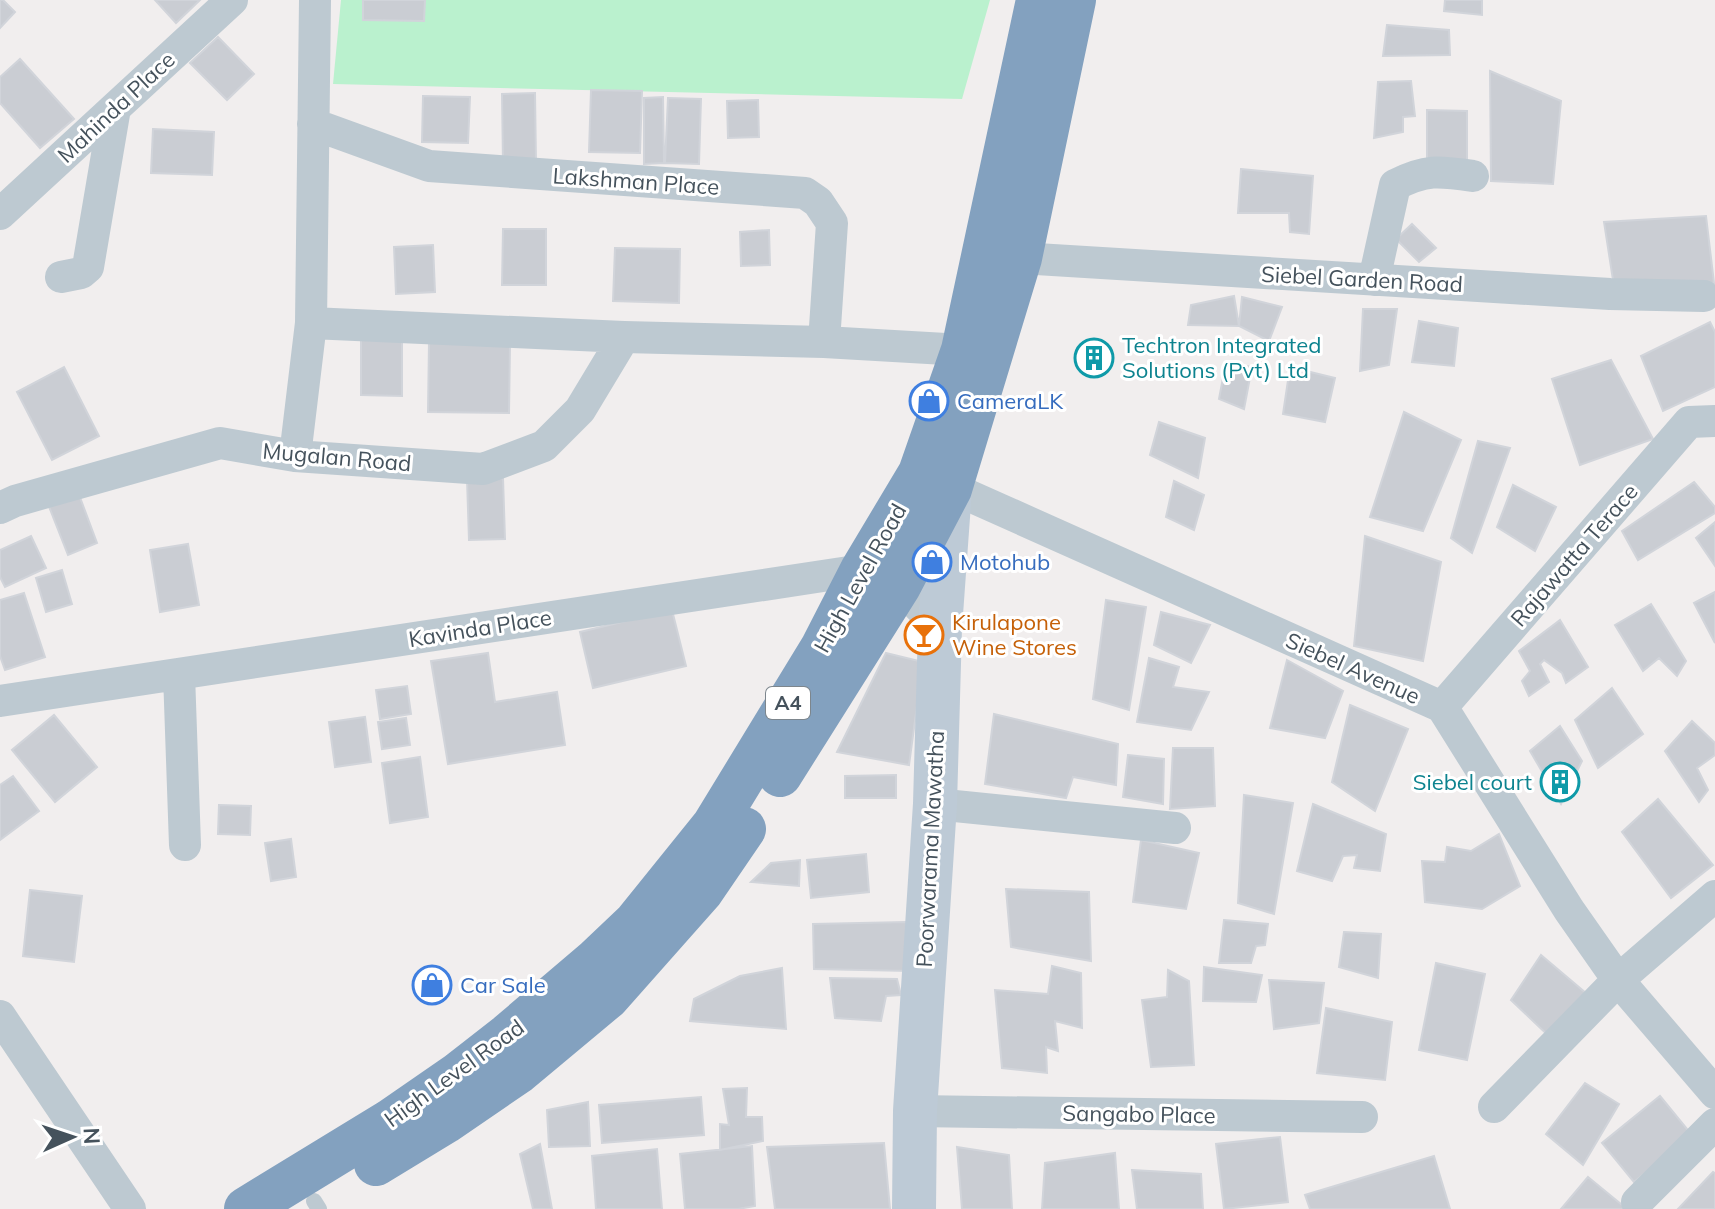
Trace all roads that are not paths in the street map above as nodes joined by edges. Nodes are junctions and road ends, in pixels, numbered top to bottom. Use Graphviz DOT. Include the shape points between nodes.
graph roads {
  1 [pos="232,0"];
  2 [pos="315,0"];
  3 [pos="1038,0"];
  4 [pos="1074,0"];
  5 [pos="115,108"];
  6 [pos="313,124"];
  7 [pos="1473,176"];
  8 [pos="0,214"];
  9 [pos="1020,258"];
  10 [pos="61,277"];
  11 [pos="1374,280"];
  12 [pos="1704,296"];
  13 [pos="311,323"];
  14 [pos="624,337"];
  15 [pos="824,342"];
  16 [pos="963,350"];
  17 [pos="1715,421"];
  18 [pos="295,456"];
  19 [pos="935,481"];
  20 [pos="0,508"];
  21 [pos="880,578"];
  22 [pos="940,628"];
  23 [pos="179,674"];
  24 [pos="0,701"];
  25 [pos="1442,707"];
  26 [pos="935,804"];
  27 [pos="1175,828"];
  28 [pos="185,845"];
  29 [pos="1715,896"];
  30 [pos="1618,980"];
  31 [pos="0,1016"];
  32 [pos="1715,1093"];
  33 [pos="1494,1107"];
  34 [pos="915,1111"];
  35 [pos="1362,1117"];
  36 [pos="1715,1124"];
  37 [pos="1637,1202"];
  38 [pos="312,1206"];
  39 [pos="130,1209"];
  40 [pos="246,1209"];
  41 [pos="914,1209"];
  1 -- 5 [label="street, Mahinda Place"];
  2 -- 6 [label="street"];
  3 -- 16 [label="highway, High Level Road / A4"];
  4 -- 9 [label="highway, High Level Road / A4"];
  5 -- 8 [label="street, Mahinda Place"];
  5 -- 10 [label="street" via="88,267"];
  6 -- 13 [label="street"];
  6 -- 15 [label="street, Lakshman Place" via="429,166 805,193 832,223"];
  7 -- 11 [label="street" via="1441,172 1395,185"];
  9 -- 11 [label="street, Siebel Garden Road"];
  9 -- 19 [label="highway, High Level Road / A4"];
  11 -- 12 [label="street, Siebel Garden Road"];
  13 -- 14 [label="street"];
  13 -- 18 [label="street"];
  14 -- 15 [label="street"];
  14 -- 18 [label="street, Mugalan Road" via="580,410 544,446 483,469"];
  15 -- 16 [label="street"];
  16 -- 19 [label="highway, High Level Road / A4"];
  17 -- 25 [label="street, Rajawatta Terace" via="1689,422"];
  18 -- 20 [label="street, Mugalan Road" via="220,443"];
  19 -- 21 [label="highway, High Level Road / A4"];
  19 -- 22 [label="main road, Poorwarama Mawatha"];
  19 -- 25 [label="street, Siebel Avenue"];
  21 -- 22 [label="street"];
  21 -- 23 [label="street, Kavinda Place"];
  21 -- 38 [label="highway, High Level Road / A4" via="773,785 701,892 608,997 518,1072"];
  21 -- 40 [label="highway, High Level Road / A4" via="822,648 714,825 635,923 458,1074"];
  22 -- 26 [label="main road, Poorwarama Mawatha"];
  23 -- 24 [label="street, Kavinda Place"];
  23 -- 28 [label="street"];
  25 -- 30 [label="street, Siebel Avenue"];
  26 -- 27 [label="street"];
  26 -- 34 [label="main road, Poorwarama Mawatha"];
  29 -- 30 [label="street"];
  30 -- 32 [label="street, Siebel Avenue"];
  30 -- 33 [label="street"];
  31 -- 39 [label="street"];
  34 -- 35 [label="street, Sangabo Place"];
  34 -- 41 [label="main road, Poorwarama Mawatha"];
  36 -- 37 [label="street"];
}
